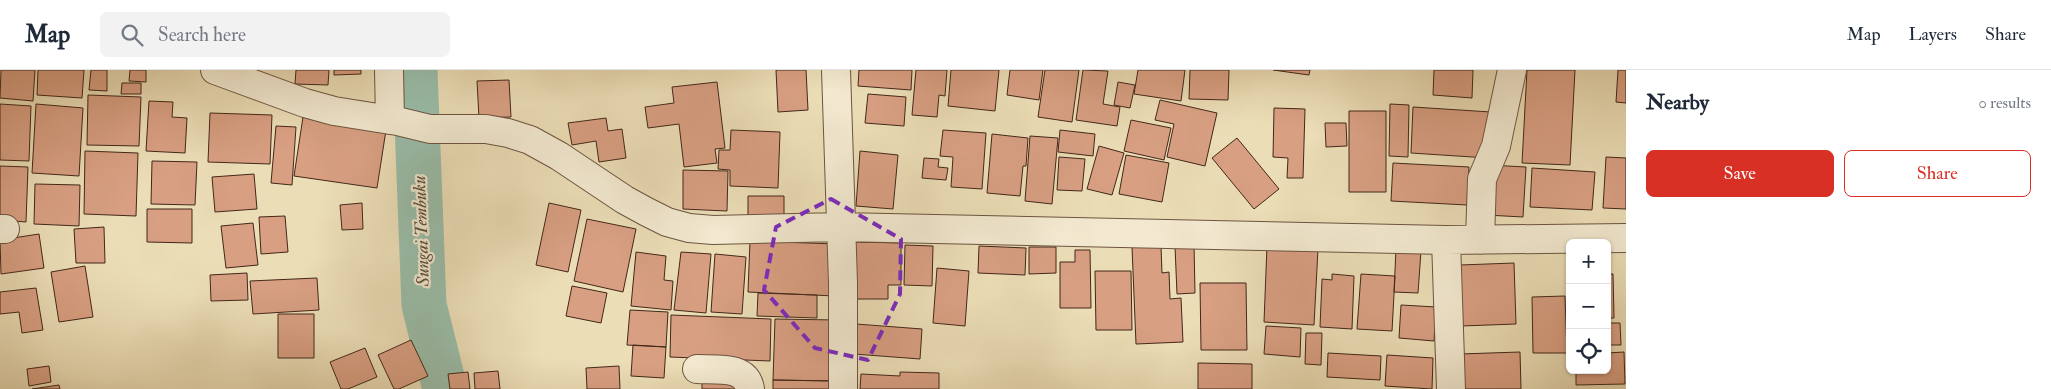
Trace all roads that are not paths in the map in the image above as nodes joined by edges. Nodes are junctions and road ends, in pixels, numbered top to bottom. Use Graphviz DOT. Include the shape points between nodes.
graph roads {
  1 [pos="215,70"];
  2 [pos="389,70"];
  3 [pos="836,70"];
  4 [pos="1512,70"];
  5 [pos="394,120"];
  6 [pos="840,227"];
  7 [pos="1626,238"];
  8 [pos="1446,240"];
  9 [pos="1480,240"];
  10 [pos="697,369"];
  11 [pos="750,389"];
  12 [pos="843,389"];
  13 [pos="1451,389"];
  1 -- 5 [label="street" via="305,103"];
  2 -- 5 [label="street"];
  3 -- 6 [label="street"];
  4 -- 9 [label="street" via="1496,146 1482,179"];
  5 -- 6 [label="street" via="430,129 486,129 530,140 625,200 667,222 689,228"];
  6 -- 8 [label="street"];
  6 -- 12 [label="street"];
  7 -- 9 [label="street"];
  8 -- 9 [label="street"];
  8 -- 13 [label="street"];
  10 -- 11 [label="street" via="743,374"];
}
